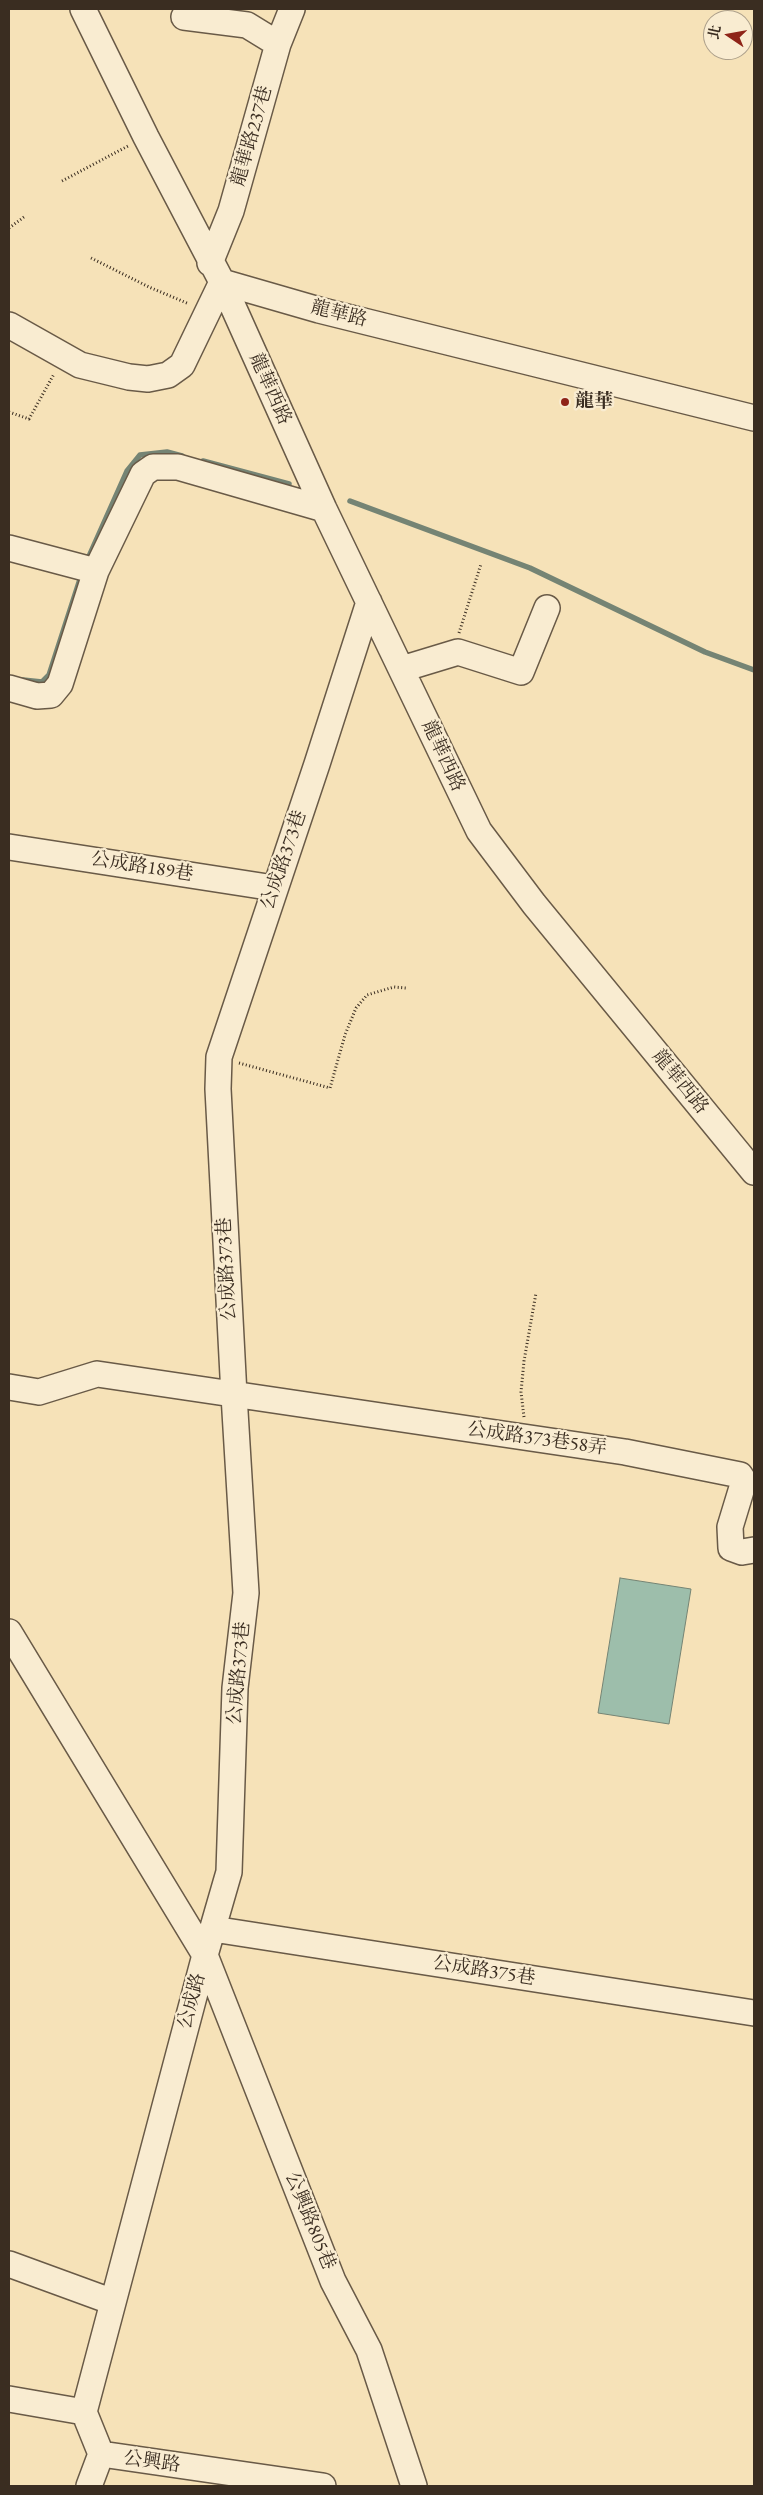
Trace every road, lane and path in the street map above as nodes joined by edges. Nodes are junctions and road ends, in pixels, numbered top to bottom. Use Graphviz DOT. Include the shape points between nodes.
graph roads {
  1 [pos="83,9"];
  2 [pos="292,9"];
  3 [pos="184,17"];
  4 [pos="278,44"];
  5 [pos="146,137"];
  6 [pos="62,181"];
  7 [pos="24,217"];
  8 [pos="9,228"];
  9 [pos="91,258"];
  10 [pos="216,273"];
  11 [pos="208,312"];
  12 [pos="9,325"];
  13 [pos="64,356"];
  14 [pos="9,412"];
  15 [pos="754,418"];
  16 [pos="324,509"];
  17 [pos="9,548"];
  18 [pos="481,564"];
  19 [pos="86,568"];
  20 [pos="369,602"];
  21 [pos="547,608"];
  22 [pos="453,654"];
  23 [pos="402,669"];
  24 [pos="9,688"];
  25 [pos="9,847"];
  26 [pos="274,888"];
  27 [pos="406,988"];
  28 [pos="219,1057"];
  29 [pos="754,1172"];
  30 [pos="536,1293"];
  31 [pos="9,1388"];
  32 [pos="234,1396"];
  33 [pos="526,1438"];
  34 [pos="754,1550"];
  35 [pos="9,1632"];
  36 [pos="213,1928"];
  37 [pos="204,1955"];
  38 [pos="754,2012"];
  39 [pos="9,2264"];
  40 [pos="113,2302"];
  41 [pos="9,2399"];
  42 [pos="84,2412"];
  43 [pos="101,2454"];
  44 [pos="89,2486"];
  45 [pos="323,2486"];
  46 [pos="414,2486"];
  1 -- 5 [label="street"];
  2 -- 4 [label="street, 龍華路237巷"];
  3 -- 4 [label="street" via="247,25"];
  4 -- 10 [label="street, 龍華路237巷"];
  5 -- 6 [label="path"];
  5 -- 10 [label="street"];
  7 -- 8 [label="path"];
  9 -- 11 [label="path"];
  10 -- 11 [label="street, 龍華路237巷"];
  10 -- 15 [label="street, 龍華路" via="319,310"];
  10 -- 16 [label="street, 龍華西路"];
  11 -- 13 [label="street, 龍華路237巷" via="182,365 168,375 148,379 129,377 80,365"];
  12 -- 13 [label="street, 龍華路237巷"];
  13 -- 14 [label="path" via="29,419"];
  16 -- 19 [label="street" via="178,467 153,467 143,474"];
  16 -- 20 [label="street, 龍華西路"];
  17 -- 19 [label="street"];
  18 -- 22 [label="path"];
  19 -- 24 [label="street" via="60,684 51,695 37,696"];
  20 -- 23 [label="street, 龍華西路"];
  20 -- 26 [label="street, 公成路373巷"];
  21 -- 22 [label="street" via="521,672 458,652"];
  22 -- 23 [label="street"];
  23 -- 29 [label="street, 龍華西路" via="479,831 534,904"];
  25 -- 26 [label="street, 公成路189巷"];
  26 -- 28 [label="street, 公成路373巷"];
  27 -- 28 [label="path" via="394,987 367,995 356,1008 330,1088"];
  28 -- 32 [label="street, 公成路373巷"];
  30 -- 33 [label="path" via="521,1392"];
  31 -- 32 [label="street, 公成路373巷58弄" via="39,1392 97,1374"];
  32 -- 33 [label="street, 公成路373巷58弄"];
  32 -- 36 [label="street, 公成路373巷" via="246,1593 235,1688 229,1872"];
  33 -- 34 [label="street, 公成路373巷58弄" via="625,1452 740,1475 744,1481 730,1527 731,1548 742,1552"];
  35 -- 37 [label="street, 公成路"];
  36 -- 37 [label="street, 公成路373巷"];
  36 -- 38 [label="street, 公成路375巷"];
  37 -- 40 [label="street, 公成路"];
  37 -- 46 [label="street, 公興路805巷" via="333,2281 369,2350"];
  39 -- 40 [label="street"];
  40 -- 42 [label="street, 公成路"];
  41 -- 42 [label="street"];
  42 -- 43 [label="street, 公興路"];
  43 -- 44 [label="street"];
  43 -- 45 [label="street, 公興路"];
}
